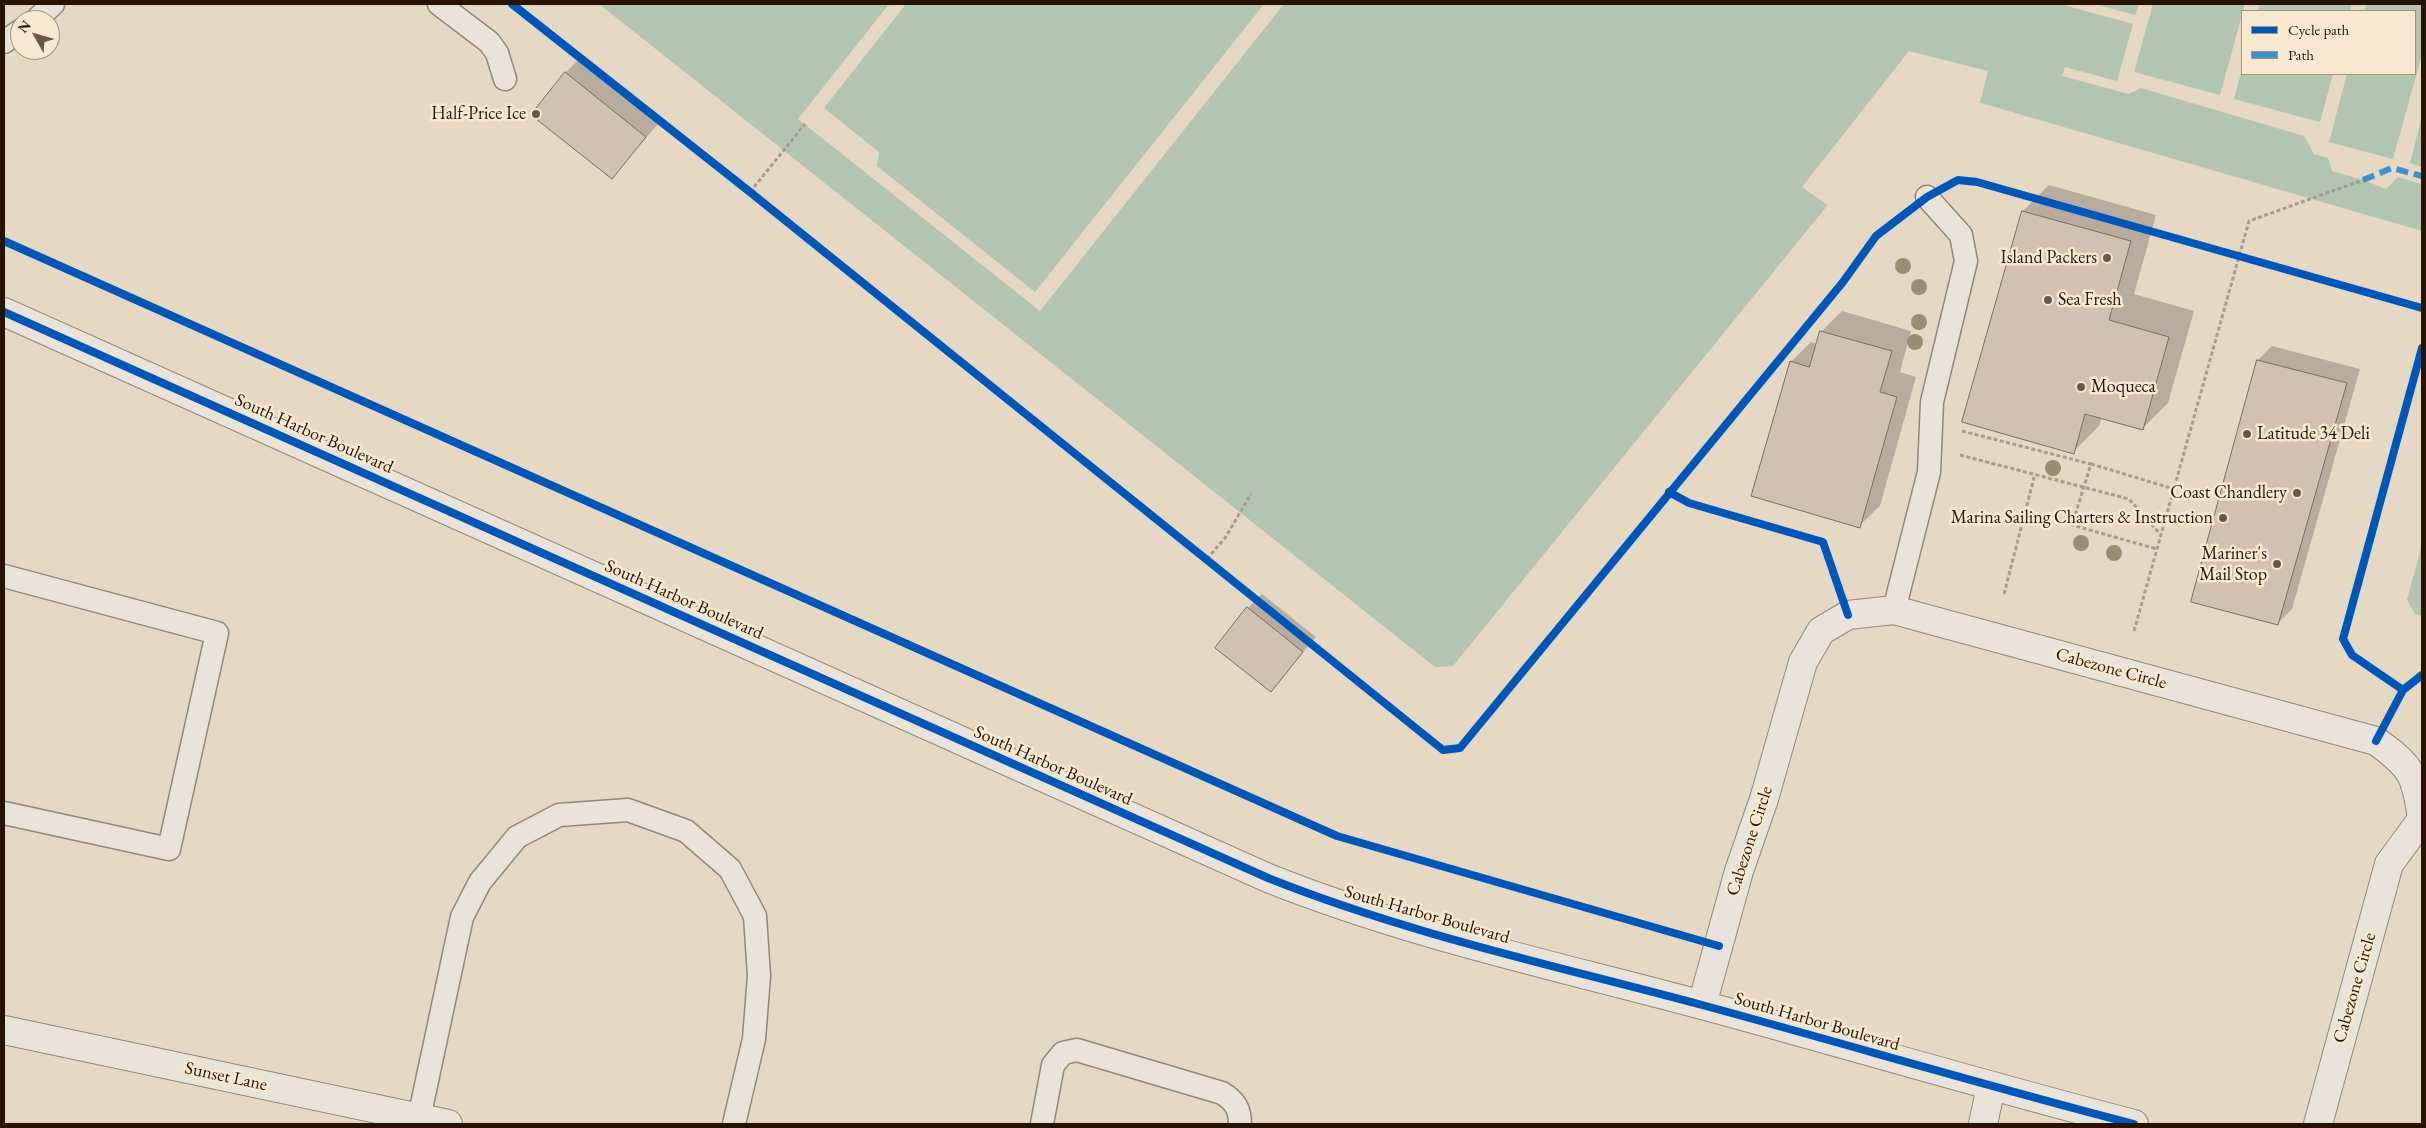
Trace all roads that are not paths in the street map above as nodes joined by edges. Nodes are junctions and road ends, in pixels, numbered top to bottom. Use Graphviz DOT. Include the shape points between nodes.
graph roads {
  1 [pos="439,4"];
  2 [pos="505,79"];
  3 [pos="1927,196"];
  4 [pos="4,312"];
  5 [pos="4,576"];
  6 [pos="1894,610"];
  7 [pos="4,813"];
  8 [pos="1702,1005"];
  9 [pos="4,1030"];
  10 [pos="1990,1087"];
  11 [pos="419,1118"];
  12 [pos="448,1124"];
  13 [pos="734,1124"];
  14 [pos="1042,1124"];
  15 [pos="1240,1124"];
  16 [pos="1983,1124"];
  17 [pos="2134,1124"];
  18 [pos="2318,1124"];
  1 -- 2 [label="lane" via="489,42 497,53"];
  3 -- 6 [label="lane" via="1961,235 1966,261 1932,402 1929,472"];
  4 -- 8 [label="street, South Harbor Boulevard" via="1268,878 1377,917"];
  5 -- 7 [label="lane" via="217,634 169,849"];
  6 -- 8 [label="street, Cabezone Circle" via="1848,615 1821,632 1803,662"];
  6 -- 18 [label="street, Cabezone Circle" via="2376,741 2401,758 2418,785 2422,819 2389,864"];
  8 -- 10 [label="street, South Harbor Boulevard"];
  9 -- 11 [label="street, Sunset Lane"];
  10 -- 16 [label="street"];
  10 -- 17 [label="street, South Harbor Boulevard"];
  11 -- 12 [label="street, Sunset Lane"];
  11 -- 13 [label="lane" via="462,917 480,882 517,837 559,815 628,810 686,831 730,869 755,916 758,976 754,1039"];
  14 -- 15 [label="lane" via="1053,1065 1063,1053 1077,1050 1222,1093 1233,1100 1240,1114"];
}
